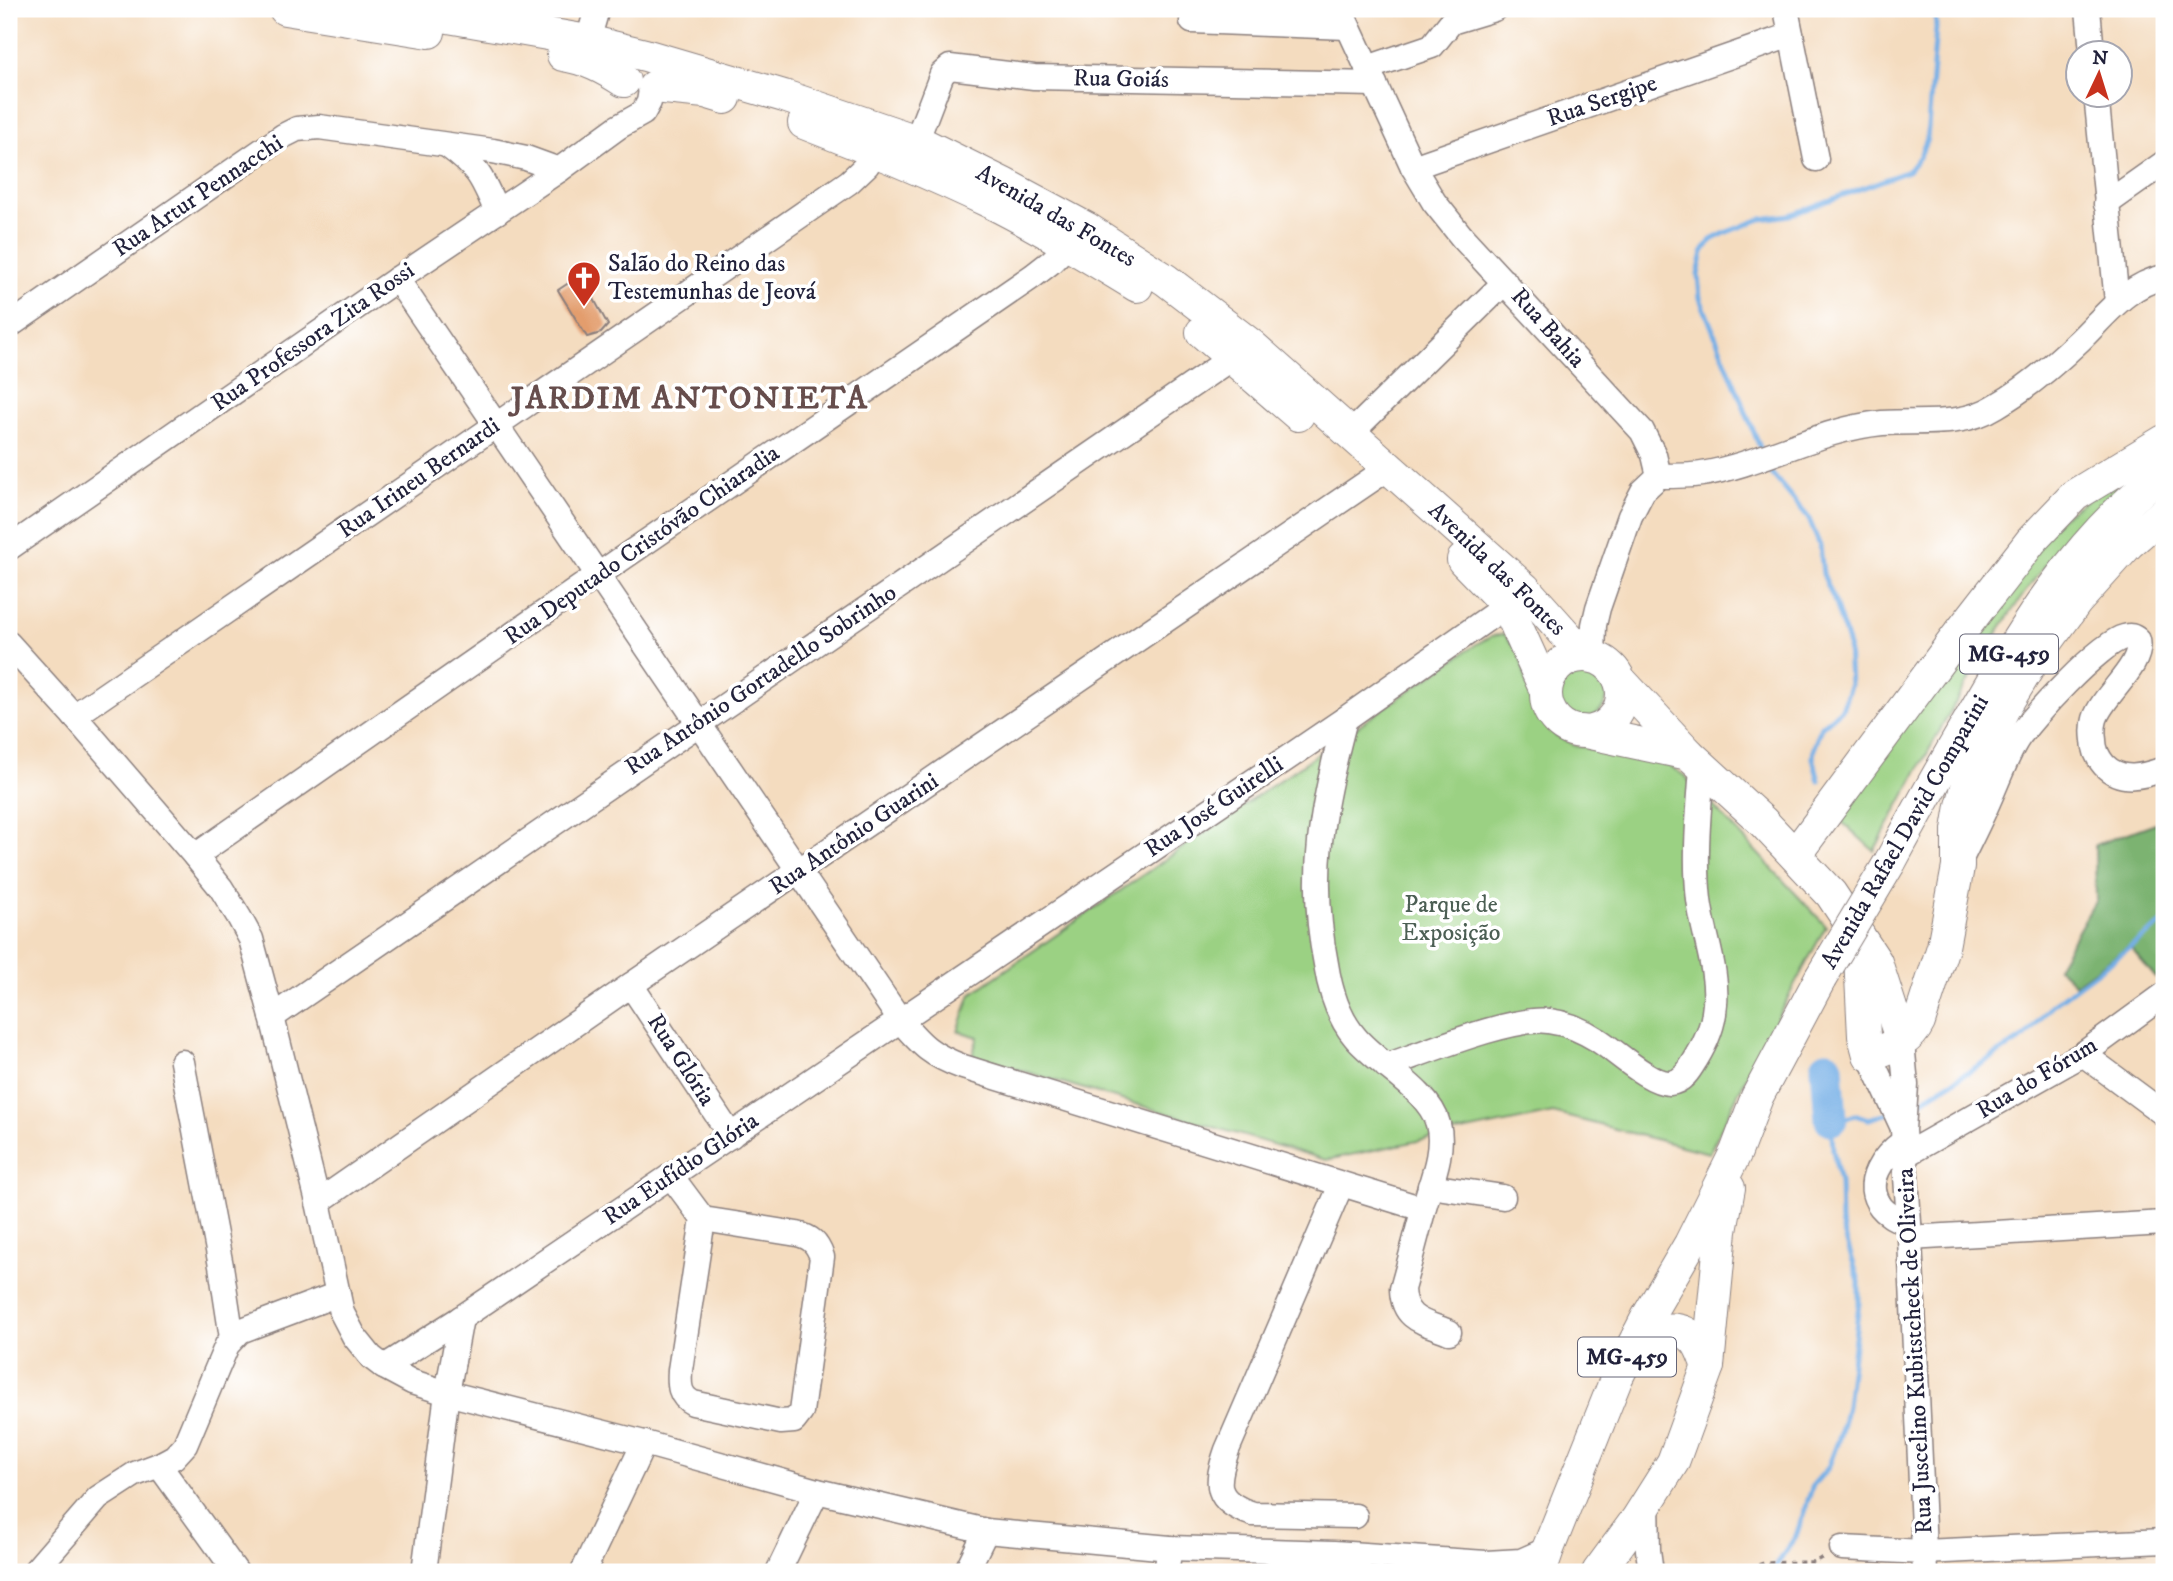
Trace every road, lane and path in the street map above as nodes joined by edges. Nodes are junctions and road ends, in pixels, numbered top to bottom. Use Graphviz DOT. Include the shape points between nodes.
graph roads {
  1 [pos="285,9"];
  2 [pos="402,9"];
  3 [pos="597,9"];
  4 [pos="1494,9"];
  5 [pos="1786,9"];
  6 [pos="2088,9"];
  7 [pos="345,13"];
  8 [pos="1344,18"];
  9 [pos="1192,21"];
  10 [pos="1791,35"];
  11 [pos="2091,38"];
  12 [pos="585,50"];
  13 [pos="645,55"];
  14 [pos="1371,76"];
  15 [pos="639,85"];
  16 [pos="2097,108"];
  17 [pos="882,141"];
  18 [pos="447,145"];
  19 [pos="913,153"];
  20 [pos="1816,159"];
  21 [pos="2164,163"];
  22 [pos="1413,167"];
  23 [pos="559,170"];
  24 [pos="2106,204"];
  25 [pos="497,212"];
  26 [pos="1077,236"];
  27 [pos="2164,278"];
  28 [pos="397,279"];
  29 [pos="1505,282"];
  30 [pos="2117,302"];
  31 [pos="9,326"];
  32 [pos="1241,351"];
  33 [pos="496,425"];
  34 [pos="1351,433"];
  35 [pos="2164,441"];
  36 [pos="2164,472"];
  37 [pos="1381,473"];
  38 [pos="1659,476"];
  39 [pos="2164,513"];
  40 [pos="9,548"];
  41 [pos="598,575"];
  42 [pos="1516,597"];
  43 [pos="9,644"];
  44 [pos="1588,657"];
  45 [pos="1619,679"];
  46 [pos="1546,691"];
  47 [pos="74,716"];
  48 [pos="1345,719"];
  49 [pos="698,723"];
  50 [pos="1578,731"];
  51 [pos="1695,761"];
  52 [pos="2164,769"];
  53 [pos="1796,855"];
  54 [pos="195,856"];
  55 [pos="1958,867"];
  56 [pos="800,872"];
  57 [pos="631,985"];
  58 [pos="2164,995"];
  59 [pos="1877,1013"];
  60 [pos="272,1017"];
  61 [pos="900,1020"];
  62 [pos="1902,1042"];
  63 [pos="2083,1054"];
  64 [pos="1869,1055"];
  65 [pos="182,1062"];
  66 [pos="1386,1066"];
  67 [pos="2164,1114"];
  68 [pos="731,1136"];
  69 [pos="1904,1142"];
  70 [pos="1736,1152"];
  71 [pos="671,1176"];
  72 [pos="1341,1185"];
  73 [pos="1427,1197"];
  74 [pos="1503,1197"];
  75 [pos="318,1202"];
  76 [pos="703,1219"];
  77 [pos="2164,1223"];
  78 [pos="1910,1231"];
  79 [pos="338,1294"];
  80 [pos="461,1318"];
  81 [pos="1449,1332"];
  82 [pos="1639,1334"];
  83 [pos="232,1338"];
  84 [pos="1708,1366"];
  85 [pos="384,1367"];
  86 [pos="447,1393"];
  87 [pos="644,1443"];
  88 [pos="159,1465"];
  89 [pos="817,1491"];
  90 [pos="1647,1503"];
  91 [pos="1275,1514"];
  92 [pos="1354,1516"];
  93 [pos="986,1531"];
  94 [pos="2164,1541"];
  95 [pos="1170,1548"];
  96 [pos="1842,1548"];
  97 [pos="1274,1551"];
  98 [pos="1544,1560"];
  99 [pos="1925,1562"];
  100 [pos="1334,1563"];
  101 [pos="1452,1566"];
  102 [pos="45,1568"];
  103 [pos="236,1572"];
  104 [pos="424,1572"];
  105 [pos="583,1572"];
  106 [pos="778,1572"];
  107 [pos="966,1572"];
  108 [pos="1166,1572"];
  109 [pos="1598,1572"];
  110 [pos="1651,1572"];
  111 [pos="1740,1572"];
  1 -- 7 [label="main road, Avenida das Fontes"];
  2 -- 12 [label="main road, Avenida das Fontes"];
  3 -- 12 [label="street"];
  4 -- 14 [label="street" via="1451,22 1432,46"];
  5 -- 10 [label="street"];
  6 -- 11 [label="street"];
  7 -- 12 [label="main road, Avenida das Fontes"];
  8 -- 9 [label="street"];
  8 -- 14 [label="street, Rua Bahia"];
  10 -- 20 [label="street"];
  10 -- 22 [label="street, Rua Sergipe"];
  12 -- 13 [label="main road, Avenida das Fontes"];
  12 -- 15 [label="main road, Avenida das Fontes"];
  13 -- 15 [label="main road" via="626,63 623,73"];
  13 -- 17 [label="main road, Avenida das Fontes" via="784,96"];
  14 -- 19 [label="street, Rua Goiás" via="1034,77 950,66 942,74"];
  14 -- 22 [label="street, Rua Bahia"];
  15 -- 17 [label="main road, Avenida das Fontes" via="716,95"];
  15 -- 23 [label="street, Rua Professora Zita Rossi" via="623,107 618,127"];
  16 -- 24 [label="street"];
  17 -- 19 [label="main road, Avenida das Fontes"];
  17 -- 33 [label="street, Rua Irineu Bernardi" via="849,182"];
  18 -- 23 [label="street, Rua Artur Pennacchi" via="526,158"];
  18 -- 25 [label="street" via="481,177"];
  18 -- 31 [label="street, Rua Artur Pennacchi" via="319,127 297,130"];
  19 -- 26 [label="main road, Avenida das Fontes" via="1004,184"];
  21 -- 24 [label="street"];
  22 -- 29 [label="street, Rua Bahia" via="1434,202"];
  23 -- 25 [label="street, Rua Professora Zita Rossi"];
  24 -- 30 [label="street"];
  25 -- 28 [label="street, Rua Professora Zita Rossi"];
  26 -- 32 [label="main road, Avenida das Fontes" via="1166,279"];
  26 -- 41 [label="street, Rua Deputado Cristóvão Chiaradia" via="1033,276"];
  27 -- 30 [label="street" via="2141,284"];
  28 -- 33 [label="street"];
  28 -- 40 [label="street, Rua Professora Zita Rossi"];
  29 -- 34 [label="street"];
  29 -- 38 [label="street, Rua Bahia" via="1643,431"];
  30 -- 38 [label="street" via="2039,376 1974,417 1853,428 1721,469"];
  32 -- 34 [label="main road, Avenida das Fontes"];
  32 -- 37 [label="main road, Avenida das Fontes"];
  32 -- 49 [label="street, Rua Antônio Gortadello Sobrinho"];
  33 -- 41 [label="street"];
  33 -- 47 [label="street, Rua Irineu Bernardi"];
  34 -- 37 [label="main road, Avenida das Fontes"];
  35 -- 53 [label="main road" via="2075,495 2032,540"];
  36 -- 70 [label="main road, Avenida Rafael David Comparini / MG-459, bridge" via="2090,542 2058,580 1994,676 1756,1097"];
  37 -- 42 [label="main road, Avenida das Fontes"];
  37 -- 56 [label="street, Rua Antônio Guarini"];
  38 -- 44 [label="street" via="1643,491 1630,516 1598,608"];
  39 -- 55 [label="main road" via="2129,543 2076,602 2005,706 1969,780 1958,830"];
  41 -- 49 [label="street"];
  41 -- 54 [label="street, Rua Deputado Cristóvão Chiaradia"];
  42 -- 44 [label="main road, Avenida das Fontes"];
  42 -- 46 [label="main road, Avenida das Fontes"];
  42 -- 48 [label="street, Rua José Guirelli"];
  43 -- 47 [label="street"];
  44 -- 45 [label="main road, Avenida das Fontes" via="1604,662"];
  44 -- 46 [label="main road, Avenida das Fontes" via="1563,662 1548,680"];
  45 -- 50 [label="main road" via="1621,702 1610,721 1601,728"];
  45 -- 51 [label="main road, Avenida das Fontes"];
  46 -- 50 [label="main road, Avenida das Fontes" via="1558,722"];
  47 -- 54 [label="street"];
  48 -- 61 [label="street, Rua José Guirelli"];
  48 -- 66 [label="street" via="1319,840 1320,934 1340,1013 1353,1036"];
  49 -- 56 [label="street"];
  49 -- 60 [label="street, Rua Antônio Gortadello Sobrinho"];
  50 -- 51 [label="main road, Avenida das Fontes"];
  51 -- 53 [label="main road, Avenida das Fontes"];
  51 -- 66 [label="street" via="1699,901 1715,1003 1701,1051 1681,1080 1655,1080 1595,1038 1547,1021 1507,1026"];
  52 -- 55 [label="street" via="2132,778 2117,774 2099,759 2094,746 2096,716 2139,653 2138,640 2126,636 2101,650 2033,718 2005,763"];
  53 -- 59 [label="main road, Avenida das Fontes" via="1831,894 1859,936"];
  54 -- 60 [label="street" via="221,888 251,939"];
  55 -- 62 [label="main road" via="1943,947 1919,1022"];
  56 -- 57 [label="street, Rua Antônio Guarini"];
  56 -- 61 [label="street"];
  57 -- 68 [label="street, Rua Glória"];
  57 -- 75 [label="street, Rua Antônio Guarini"];
  58 -- 63 [label="street, Rua do Fórum"];
  59 -- 62 [label="main road"];
  59 -- 64 [label="main road" via="1865,1045"];
  60 -- 75 [label="street"];
  61 -- 68 [label="street, Rua Eufídio Glória"];
  61 -- 72 [label="street" via="919,1043 953,1063"];
  62 -- 64 [label="main road"];
  62 -- 69 [label="street, Rua Juscelino Kubitstcheck de Oliveira"];
  63 -- 67 [label="street"];
  63 -- 69 [label="street, Rua do Fórum"];
  64 -- 69 [label="street, Rua Juscelino Kubitstcheck de Oliveira"];
  65 -- 83 [label="street"];
  66 -- 73 [label="street" via="1426,1100 1438,1122 1439,1148"];
  68 -- 71 [label="street, Rua Eufídio Glória"];
  69 -- 78 [label="street, Rua Juscelino Kubitstcheck de Oliveira"];
  70 -- 82 [label="main road, Avenida Rafael David Comparini / MG-459"];
  70 -- 84 [label="main road, Avenida Rafael David Comparini / MG-459" via="1721,1231"];
  71 -- 76 [label="street"];
  71 -- 80 [label="street, Rua Eufídio Glória"];
  72 -- 73 [label="street"];
  72 -- 91 [label="street" via="1219,1475 1219,1489 1237,1509"];
  73 -- 74 [label="street"];
  73 -- 81 [label="street" via="1402,1289 1403,1301 1416,1318"];
  75 -- 79 [label="street"];
  76 -- 76 [label="street" via="797,1234 819,1248 822,1257 801,1412 794,1421 693,1404 681,1392 680,1370"];
  77 -- 78 [label="street"];
  78 -- 99 [label="street, Rua Juscelino Kubitstcheck de Oliveira"];
  79 -- 83 [label="street"];
  79 -- 85 [label="street" via="354,1336"];
  80 -- 85 [label="street, Rua Eufídio Glória"];
  80 -- 86 [label="street"];
  82 -- 84 [label="main road" via="1680,1330 1695,1340"];
  82 -- 98 [label="main road, Avenida Rafael David Comparini / MG-459" via="1617,1377"];
  83 -- 88 [label="street" via="185,1445"];
  84 -- 90 [label="main road, Avenida Rafael David Comparini / MG-459" via="1673,1462"];
  85 -- 86 [label="street"];
  86 -- 87 [label="street"];
  86 -- 104 [label="street"];
  87 -- 89 [label="street"];
  87 -- 105 [label="street"];
  88 -- 102 [label="street" via="135,1474 99,1499"];
  88 -- 103 [label="street"];
  89 -- 93 [label="street"];
  89 -- 106 [label="street"];
  90 -- 109 [label="main road, Avenida Rafael David Comparini / MG-459"];
  90 -- 110 [label="street"];
  91 -- 92 [label="street"];
  91 -- 97 [label="street"];
  93 -- 95 [label="street"];
  93 -- 107 [label="street"];
  94 -- 99 [label="street"];
  95 -- 97 [label="street"];
  95 -- 108 [label="street"];
  96 -- 99 [label="street"];
  96 -- 111 [label="path" via="1814,1562 1764,1563"];
  97 -- 100 [label="street"];
  98 -- 101 [label="street"];
  100 -- 101 [label="street"];
}
